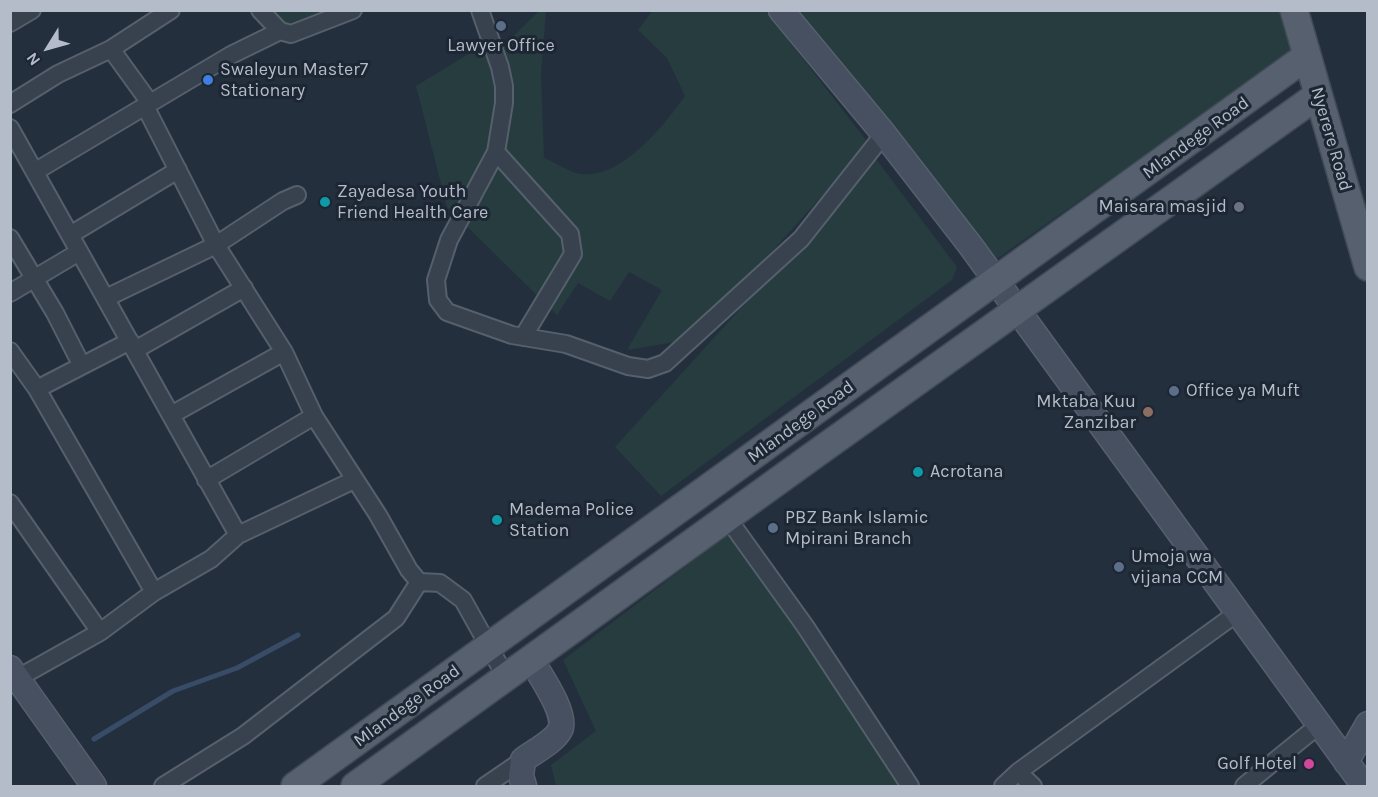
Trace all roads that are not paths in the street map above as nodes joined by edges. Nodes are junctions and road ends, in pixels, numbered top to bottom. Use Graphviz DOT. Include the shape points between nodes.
graph roads {
  1 [pos="32,10"];
  2 [pos="171,10"];
  3 [pos="260,10"];
  4 [pos="353,10"];
  5 [pos="480,10"];
  6 [pos="781,10"];
  7 [pos="1294,10"];
  8 [pos="10,23"];
  9 [pos="280,31"];
  10 [pos="111,49"];
  11 [pos="1307,56"];
  12 [pos="1318,95"];
  13 [pos="10,104"];
  14 [pos="148,105"];
  15 [pos="10,128"];
  16 [pos="884,134"];
  17 [pos="496,152"];
  18 [pos="178,170"];
  19 [pos="36,171"];
  20 [pos="297,195"];
  21 [pos="70,235"];
  22 [pos="10,238"];
  23 [pos="216,245"];
  24 [pos="79,252"];
  25 [pos="1368,267"];
  26 [pos="34,279"];
  27 [pos="997,282"];
  28 [pos="244,288"];
  29 [pos="10,293"];
  30 [pos="106,298"];
  31 [pos="1018,310"];
  32 [pos="523,337"];
  33 [pos="133,345"];
  34 [pos="10,351"];
  35 [pos="284,352"];
  36 [pos="81,364"];
  37 [pos="37,389"];
  38 [pos="171,415"];
  39 [pos="314,416"];
  40 [pos="206,480"];
  41 [pos="354,480"];
  42 [pos="10,503"];
  43 [pos="726,516"];
  44 [pos="238,535"];
  45 [pos="599,567"];
  46 [pos="419,582"];
  47 [pos="154,592"];
  48 [pos="620,596"];
  49 [pos="1237,613"];
  50 [pos="100,632"];
  51 [pos="489,646"];
  52 [pos="532,661"];
  53 [pos="14,673"];
  54 [pos="507,679"];
  55 [pos="407,706"];
  56 [pos="1368,724"];
  57 [pos="1319,725"];
  58 [pos="426,735"];
  59 [pos="523,760"];
  60 [pos="1346,762"];
  61 [pos="1018,772"];
  62 [pos="303,784"];
  63 [pos="94,786"];
  64 [pos="163,786"];
  65 [pos="354,786"];
  66 [pos="485,786"];
  67 [pos="524,786"];
  68 [pos="910,786"];
  69 [pos="1003,786"];
  70 [pos="1033,786"];
  71 [pos="1244,786"];
  72 [pos="1364,786"];
  1 -- 8 [label="street"];
  2 -- 10 [label="street"];
  3 -- 9 [label="street"];
  4 -- 9 [label="street" via="291,34"];
  5 -- 17 [label="street" via="504,86"];
  6 -- 16 [label="street"];
  7 -- 11 [label="main road, Nyerere Road"];
  9 -- 14 [label="street" via="231,55"];
  10 -- 13 [label="street" via="58,74"];
  10 -- 14 [label="street"];
  11 -- 12 [label="main road, Nyerere Road"];
  11 -- 27 [label="main road, Mlandege Road"];
  12 -- 25 [label="main road, Nyerere Road"];
  12 -- 31 [label="main road, Mlandege Road"];
  14 -- 18 [label="street"];
  14 -- 19 [label="street"];
  15 -- 19 [label="street"];
  16 -- 27 [label="street"];
  16 -- 32 [label="street" via="801,239 665,363 648,369 628,366 566,344"];
  17 -- 32 [label="street" via="562,224 573,244 573,254"];
  17 -- 32 [label="street" via="450,240 436,280 438,300 447,312"];
  18 -- 21 [label="street"];
  18 -- 23 [label="street"];
  19 -- 21 [label="street"];
  20 -- 23 [label="street"];
  21 -- 24 [label="street"];
  22 -- 26 [label="street"];
  23 -- 28 [label="street"];
  23 -- 30 [label="street"];
  24 -- 26 [label="street"];
  24 -- 30 [label="street"];
  26 -- 29 [label="street"];
  26 -- 36 [label="street"];
  27 -- 31 [label="street"];
  27 -- 45 [label="main road, Mlandege Road"];
  28 -- 33 [label="street"];
  28 -- 35 [label="street"];
  30 -- 33 [label="street"];
  31 -- 43 [label="main road, Mlandege Road"];
  31 -- 49 [label="street"];
  33 -- 36 [label="street"];
  33 -- 38 [label="street"];
  34 -- 37 [label="street"];
  35 -- 38 [label="street"];
  35 -- 39 [label="street"];
  36 -- 37 [label="street"];
  37 -- 47 [label="street"];
  38 -- 40 [label="street"];
  39 -- 40 [label="street"];
  39 -- 41 [label="street"];
  40 -- 44 [label="street"];
  41 -- 44 [label="street"];
  41 -- 46 [label="street"];
  42 -- 50 [label="street"];
  43 -- 48 [label="main road, Mlandege Road"];
  43 -- 68 [label="street" via="805,626"];
  44 -- 47 [label="street" via="211,559"];
  45 -- 48 [label="main road"];
  45 -- 51 [label="main road, Mlandege Road"];
  46 -- 51 [label="street" via="440,584 463,600"];
  46 -- 64 [label="street" via="396,618 243,736"];
  47 -- 50 [label="street"];
  48 -- 52 [label="main road, Mlandege Road"];
  49 -- 57 [label="street"];
  49 -- 61 [label="street"];
  50 -- 53 [label="street"];
  51 -- 54 [label="street"];
  51 -- 55 [label="main road, Mlandege Road"];
  52 -- 54 [label="main road, Mlandege Road"];
  52 -- 59 [label="street" via="563,723 559,733"];
  53 -- 63 [label="street"];
  54 -- 58 [label="main road, Mlandege Road"];
  55 -- 58 [label="main road"];
  55 -- 62 [label="main road, Mlandege Road"];
  56 -- 60 [label="street"];
  57 -- 60 [label="street"];
  57 -- 71 [label="street"];
  58 -- 65 [label="main road, Mlandege Road"];
  59 -- 66 [label="street"];
  59 -- 67 [label="street"];
  60 -- 72 [label="street"];
  61 -- 69 [label="street"];
  61 -- 70 [label="street"];
}
